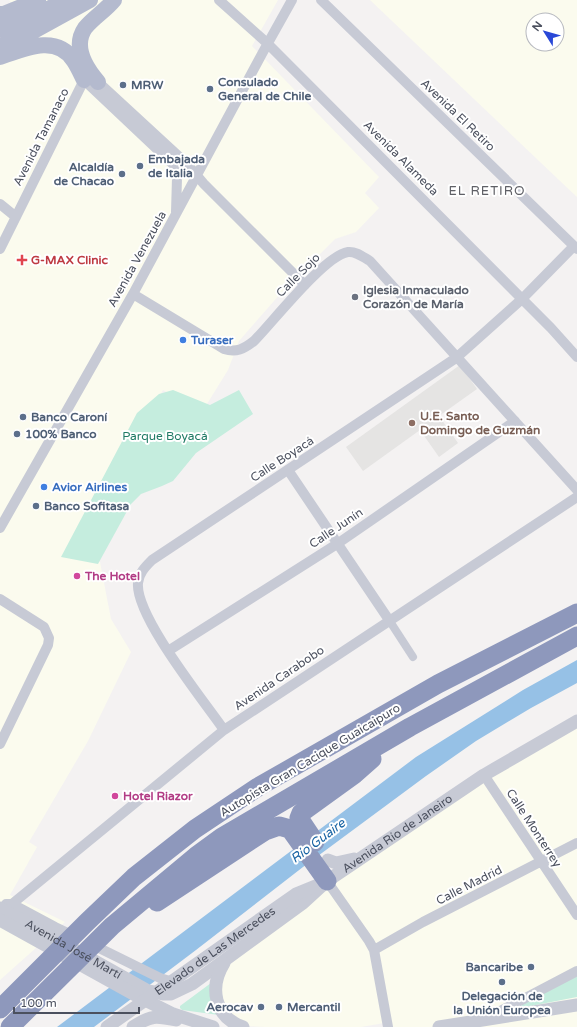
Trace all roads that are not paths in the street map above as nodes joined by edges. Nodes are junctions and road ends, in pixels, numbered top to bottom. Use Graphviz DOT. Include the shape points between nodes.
graph roads {
  1 [pos="38,0"];
  2 [pos="67,0"];
  3 [pos="90,0"];
  4 [pos="114,0"];
  5 [pos="219,0"];
  6 [pos="292,0"];
  7 [pos="321,0"];
  8 [pos="0,14"];
  9 [pos="0,29"];
  10 [pos="268,43"];
  11 [pos="0,46"];
  12 [pos="0,57"];
  13 [pos="91,81"];
  14 [pos="175,166"];
  15 [pos="197,176"];
  16 [pos="0,204"];
  17 [pos="176,215"];
  18 [pos="16,217"];
  19 [pos="576,248"];
  20 [pos="0,249"];
  21 [pos="305,285"];
  22 [pos="133,294"];
  23 [pos="522,299"];
  24 [pos="577,356"];
  25 [pos="456,358"];
  26 [pos="515,421"];
  27 [pos="288,470"];
  28 [pos="577,490"];
  29 [pos="577,497"];
  30 [pos="0,528"];
  31 [pos="337,544"];
  32 [pos="0,599"];
  33 [pos="577,599"];
  34 [pos="577,613"];
  35 [pos="389,620"];
  36 [pos="577,636"];
  37 [pos="168,651"];
  38 [pos="413,657"];
  39 [pos="438,684"];
  40 [pos="577,721"];
  41 [pos="410,727"];
  42 [pos="224,730"];
  43 [pos="0,744"];
  44 [pos="484,775"];
  45 [pos="296,826"];
  46 [pos="577,844"];
  47 [pos="364,857"];
  48 [pos="541,863"];
  49 [pos="324,870"];
  50 [pos="0,904"];
  51 [pos="6,906"];
  52 [pos="577,915"];
  53 [pos="0,920"];
  54 [pos="112,926"];
  55 [pos="374,950"];
  56 [pos="226,959"];
  57 [pos="577,971"];
  58 [pos="113,978"];
  59 [pos="192,984"];
  60 [pos="141,995"];
  61 [pos="577,1005"];
  62 [pos="2,1007"];
  63 [pos="482,1021"];
  64 [pos="198,1023"];
  65 [pos="10,1027"];
  66 [pos="107,1027"];
  67 [pos="124,1027"];
  68 [pos="133,1027"];
  69 [pos="213,1027"];
  70 [pos="243,1027"];
  71 [pos="388,1027"];
  72 [pos="439,1027"];
  1 -- 8 [label="main road"];
  2 -- 9 [label="main road"];
  3 -- 11 [label="main road" via="30,33"];
  4 -- 13 [label="main road" via="85,29 81,38 82,59"];
  5 -- 10 [label="street, Avenida Alameda"];
  6 -- 10 [label="street, Avenida Venezuela"];
  7 -- 19 [label="street, Avenida El Retiro"];
  10 -- 15 [label="street, Avenida Venezuela"];
  10 -- 23 [label="street, Avenida Alameda"];
  12 -- 13 [label="main road" via="40,45 53,46 66,52"];
  13 -- 14 [label="street"];
  13 -- 15 [label="street" via="187,164"];
  13 -- 18 [label="street, Avenida Tamanaco"];
  14 -- 15 [label="street" via="181,171"];
  14 -- 17 [label="street"];
  15 -- 17 [label="street, Avenida Venezuela"];
  15 -- 21 [label="street"];
  16 -- 18 [label="street"];
  17 -- 22 [label="street, Avenida Venezuela"];
  18 -- 20 [label="street, Avenida Tamanaco"];
  19 -- 23 [label="street, Calle Boyacá"];
  21 -- 22 [label="street, Calle Sojo" via="254,341 247,347 234,351 212,343"];
  21 -- 25 [label="street, Calle Sojo" via="337,256 346,252 358,253 370,261"];
  22 -- 30 [label="street, Avenida Venezuela"];
  23 -- 24 [label="street, Avenida Alameda"];
  23 -- 25 [label="street, Calle Boyacá"];
  25 -- 26 [label="street, Calle Sojo"];
  25 -- 27 [label="street, Calle Boyacá"];
  26 -- 28 [label="street, Calle Sojo"];
  26 -- 31 [label="street, Calle Junín"];
  27 -- 31 [label="street"];
  27 -- 37 [label="street, Calle Boyacá" via="152,560 143,569 138,582 139,596 148,618"];
  29 -- 35 [label="street, Avenida Carabobo"];
  31 -- 35 [label="street"];
  31 -- 37 [label="street, Calle Junín"];
  32 -- 43 [label="street" via="44,627 49,638 48,645"];
  33 -- 39 [label="highway"];
  34 -- 39 [label="highway, Autopista Gran Cacique Guaicaipuro"];
  35 -- 38 [label="street"];
  35 -- 42 [label="street, Avenida Carabobo"];
  36 -- 41 [label="highway, Autopista Gran Cacique Guaicaipuro"];
  37 -- 42 [label="street, Calle Boyacá"];
  39 -- 62 [label="highway, Autopista Gran Cacique Guaicaipuro" via="258,787 194,829 134,877"];
  40 -- 44 [label="street, Avenida Río de Janeiro"];
  41 -- 45 [label="highway" via="355,774 301,812"];
  41 -- 54 [label="highway, Autopista Gran Cacique Guaicaipuro" via="222,837"];
  42 -- 51 [label="street, Avenida Carabobo"];
  44 -- 47 [label="street, Avenida Río de Janeiro"];
  44 -- 48 [label="street, Calle Monterrey"];
  45 -- 49 [label="highway"];
  45 -- 54 [label="highway" via="279,826 265,831 145,911"];
  46 -- 48 [label="street, Calle Madrid"];
  47 -- 49 [label="street, Avenida Río de Janeiro"];
  47 -- 49 [label="street" via="336,863"];
  48 -- 52 [label="street, Calle Monterrey"];
  48 -- 55 [label="street, Calle Madrid" via="423,922"];
  49 -- 55 [label="street"];
  49 -- 56 [label="street, Avenida Río de Janeiro" via="303,903"];
  49 -- 66 [label="street, Elevado de Las Mercedes" via="296,894"];
  50 -- 51 [label="street, Avenida José Martí"];
  51 -- 58 [label="street, Avenida José Martí"];
  51 -- 59 [label="street, Avenida José Martí" via="160,978"];
  53 -- 58 [label="street, Avenida José Martí"];
  54 -- 65 [label="highway, Autopista Gran Cacique Guaicaipuro"];
  55 -- 71 [label="street"];
  56 -- 59 [label="street, Avenida José Martí"];
  56 -- 70 [label="street" via="218,974 217,999 226,1016 236,1025"];
  57 -- 63 [label="street"];
  58 -- 60 [label="street, Avenida José Martí"];
  59 -- 60 [label="street, Avenida José Martí" via="171,994"];
  60 -- 64 [label="street, Avenida José Martí" via="173,1014"];
  60 -- 67 [label="street" via="137,1013"];
  61 -- 63 [label="street"];
  63 -- 72 [label="street"];
  64 -- 68 [label="street" via="151,1017"];
  64 -- 69 [label="street"];
}
